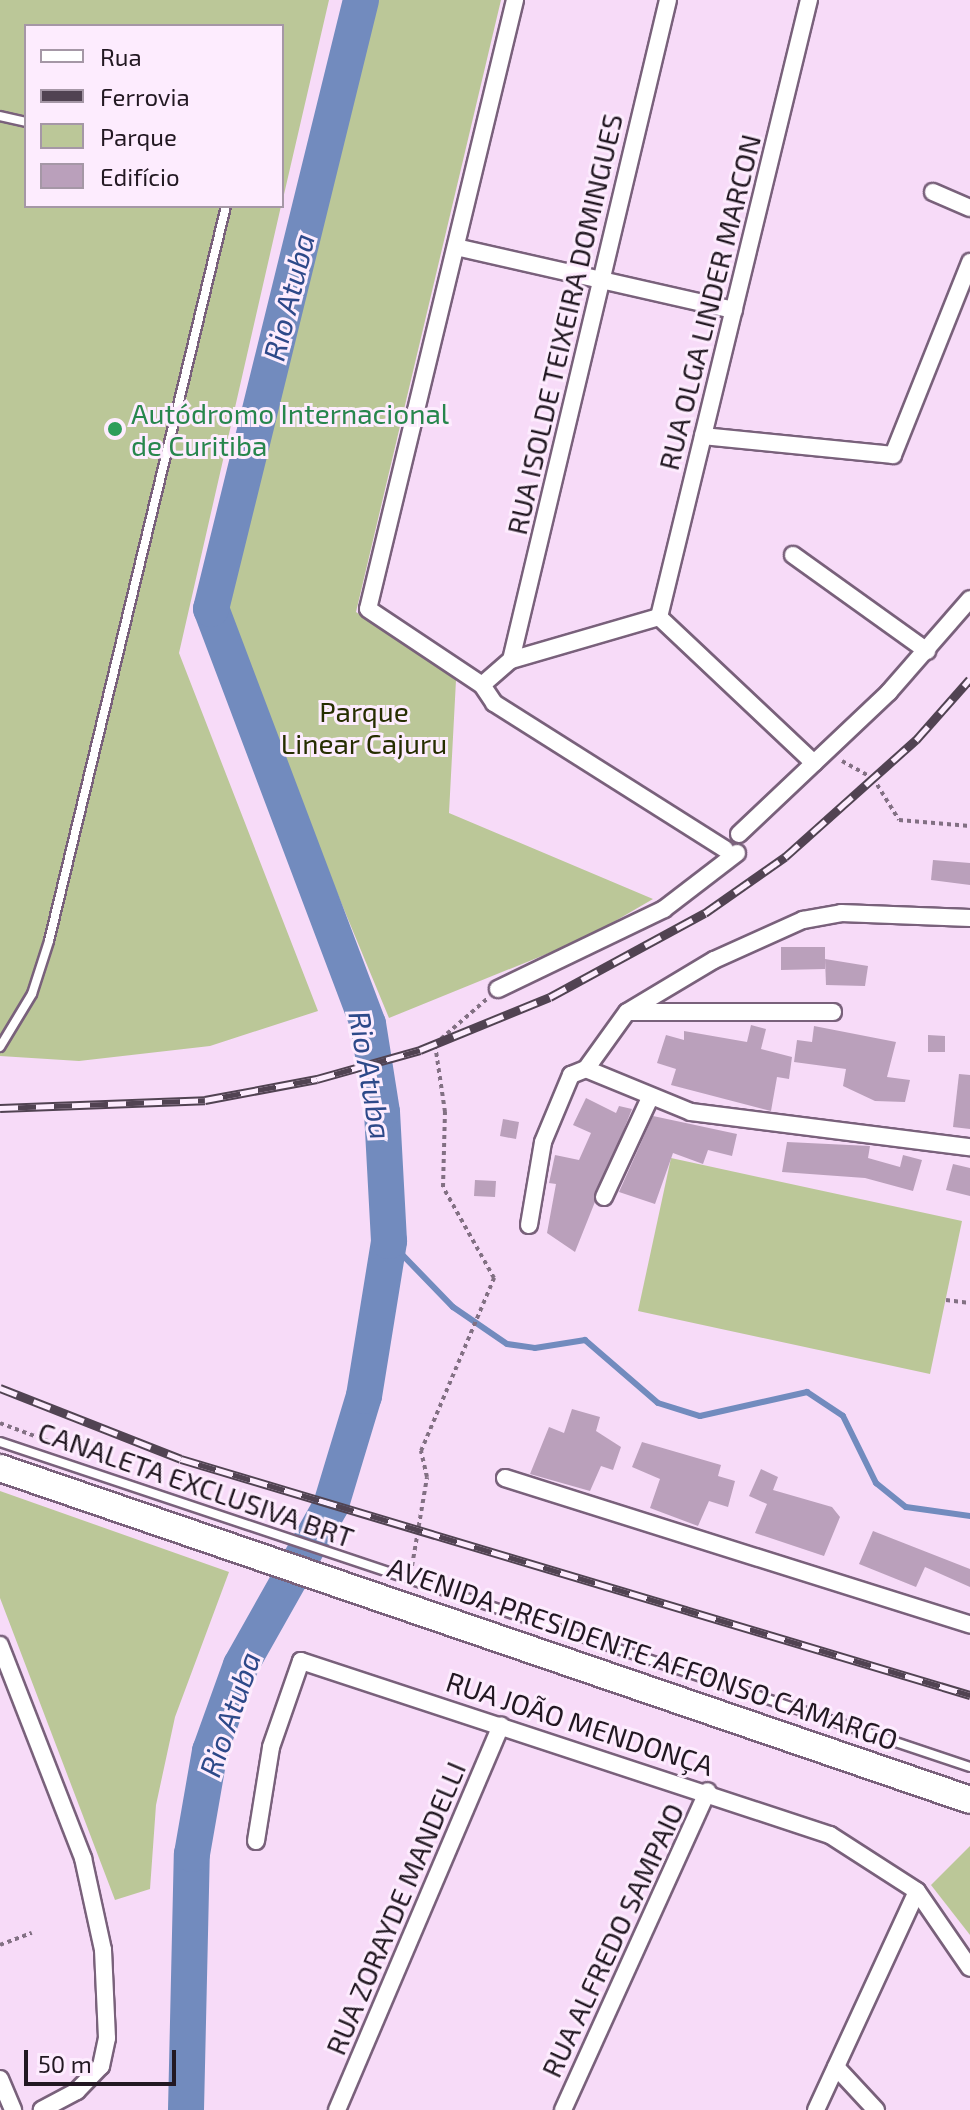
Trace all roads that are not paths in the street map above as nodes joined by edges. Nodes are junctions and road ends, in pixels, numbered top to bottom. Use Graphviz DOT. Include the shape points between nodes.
graph roads {
  1 [pos="515,0"];
  2 [pos="668,0"];
  3 [pos="809,0"];
  4 [pos="0,116"];
  5 [pos="24,122"];
  6 [pos="933,192"];
  7 [pos="226,208"];
  8 [pos="970,208"];
  9 [pos="456,247"];
  10 [pos="970,262"];
  11 [pos="601,280"];
  12 [pos="734,310"];
  13 [pos="703,436"];
  14 [pos="793,555"];
  15 [pos="970,599"];
  16 [pos="659,617"];
  17 [pos="927,651"];
  18 [pos="511,660"];
  19 [pos="482,685"];
  20 [pos="820,757"];
  21 [pos="731,851"];
  22 [pos="970,918"];
  23 [pos="498,989"];
  24 [pos="627,1012"];
  25 [pos="833,1012"];
  26 [pos="0,1047"];
  27 [pos="586,1069"];
  28 [pos="649,1100"];
  29 [pos="970,1147"];
  30 [pos="604,1197"];
  31 [pos="529,1225"];
  32 [pos="0,1442"];
  33 [pos="0,1468"];
  34 [pos="505,1478"];
  35 [pos="178,1516"];
  36 [pos="383,1584"];
  37 [pos="970,1625"];
  38 [pos="0,1645"];
  39 [pos="501,1725"];
  40 [pos="970,1767"];
  41 [pos="708,1791"];
  42 [pos="970,1800"];
  43 [pos="256,1841"];
  44 [pos="917,1891"];
  45 [pos="970,1968"];
  46 [pos="836,2067"];
  47 [pos="0,2079"];
  48 [pos="13,2110"];
  49 [pos="42,2110"];
  50 [pos="337,2110"];
  51 [pos="563,2110"];
  52 [pos="816,2110"];
  53 [pos="876,2110"];
  1 -- 9 [label="street"];
  2 -- 11 [label="street, RUA ISOLDE TEIXEIRA DOMINGUES"];
  3 -- 12 [label="street, RUA OLGA LINDER MARCON"];
  4 -- 5 [label="lane"];
  6 -- 8 [label="street"];
  7 -- 26 [label="lane" via="49,941 32,994"];
  9 -- 11 [label="street"];
  9 -- 19 [label="street" via="368,609"];
  10 -- 13 [label="street" via="893,455"];
  11 -- 12 [label="street"];
  11 -- 18 [label="street, RUA ISOLDE TEIXEIRA DOMINGUES"];
  12 -- 13 [label="street, RUA OLGA LINDER MARCON"];
  13 -- 16 [label="street, RUA OLGA LINDER MARCON"];
  14 -- 17 [label="street"];
  15 -- 17 [label="street"];
  16 -- 18 [label="street"];
  16 -- 20 [label="street"];
  17 -- 20 [label="street"];
  18 -- 19 [label="street"];
  19 -- 21 [label="street" via="494,703"];
  20 -- 21 [label="street" via="739,834 744,843"];
  21 -- 23 [label="street" via="664,909"];
  22 -- 24 [label="street" via="841,913 803,920 714,960"];
  24 -- 25 [label="street"];
  24 -- 27 [label="street"];
  27 -- 28 [label="street"];
  27 -- 31 [label="street" via="571,1075 543,1142"];
  28 -- 29 [label="street" via="691,1112"];
  28 -- 30 [label="street"];
  32 -- 35 [label="lane, CANALETA EXCLUSIVA BRT"];
  33 -- 35 [label="main road, AVENIDA PRESIDENTE AFFONSO CAMARGO"];
  34 -- 37 [label="street"];
  35 -- 36 [label="lane, CANALETA EXCLUSIVA BRT"];
  35 -- 36 [label="main road, AVENIDA PRESIDENTE AFFONSO CAMARGO" via="295,1568"];
  36 -- 40 [label="lane, CANALETA EXCLUSIVA BRT" via="410,1580"];
  36 -- 42 [label="main road, AVENIDA PRESIDENTE AFFONSO CAMARGO"];
  38 -- 49 [label="street" via="83,1858 103,1950 107,2038 101,2066 77,2091"];
  39 -- 41 [label="street, RUA JOÃO MENDONÇA"];
  39 -- 43 [label="street, RUA JOÃO MENDONÇA" via="301,1661 271,1747"];
  39 -- 50 [label="street, RUA ZORAYDE MANDELLI"];
  41 -- 44 [label="street, RUA JOÃO MENDONÇA" via="830,1835"];
  41 -- 51 [label="street, RUA ALFREDO SAMPAIO"];
  44 -- 45 [label="street, RUA JOÃO MENDONÇA"];
  44 -- 46 [label="street"];
  46 -- 52 [label="street"];
  46 -- 53 [label="street"];
  47 -- 48 [label="street"];
}
